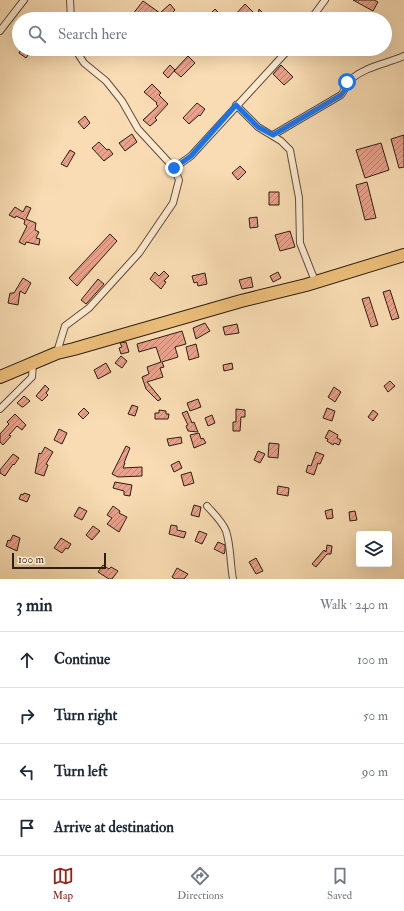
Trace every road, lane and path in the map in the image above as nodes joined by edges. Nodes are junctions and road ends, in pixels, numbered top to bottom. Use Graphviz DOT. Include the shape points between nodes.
graph roads {
  1 [pos="24,0"];
  2 [pos="70,0"];
  3 [pos="325,0"];
  4 [pos="15,12"];
  5 [pos="71,12"];
  6 [pos="316,12"];
  7 [pos="12,16"];
  8 [pos="0,31"];
  9 [pos="81,56"];
  10 [pos="283,56"];
  11 [pos="404,56"];
  12 [pos="236,105"];
  13 [pos="273,135"];
  14 [pos="174,168"];
  15 [pos="404,255"];
  16 [pos="315,282"];
  17 [pos="57,352"];
  18 [pos="33,363"];
  19 [pos="0,377"];
  20 [pos="0,410"];
  21 [pos="206,506"];
  22 [pos="233,579"];
  1 -- 4 [label="street"];
  2 -- 5 [label="street"];
  3 -- 6 [label="street"];
  7 -- 8 [label="street"];
  9 -- 14 [label="street" via="87,66 106,81 122,101 138,129"];
  10 -- 12 [label="street"];
  11 -- 13 [label="street" via="370,66 358,73 349,80 341,95"];
  12 -- 13 [label="street" via="258,127"];
  12 -- 14 [label="street" via="191,156"];
  13 -- 16 [label="street" via="290,150 299,198 300,243"];
  14 -- 17 [label="street" via="179,180 172,203 140,253 90,308 65,326"];
  15 -- 16 [label="highway"];
  16 -- 17 [label="highway"];
  17 -- 18 [label="highway"];
  18 -- 19 [label="highway"];
  18 -- 20 [label="street" via="32,377"];
  21 -- 22 [label="street" via="226,530"];
}
